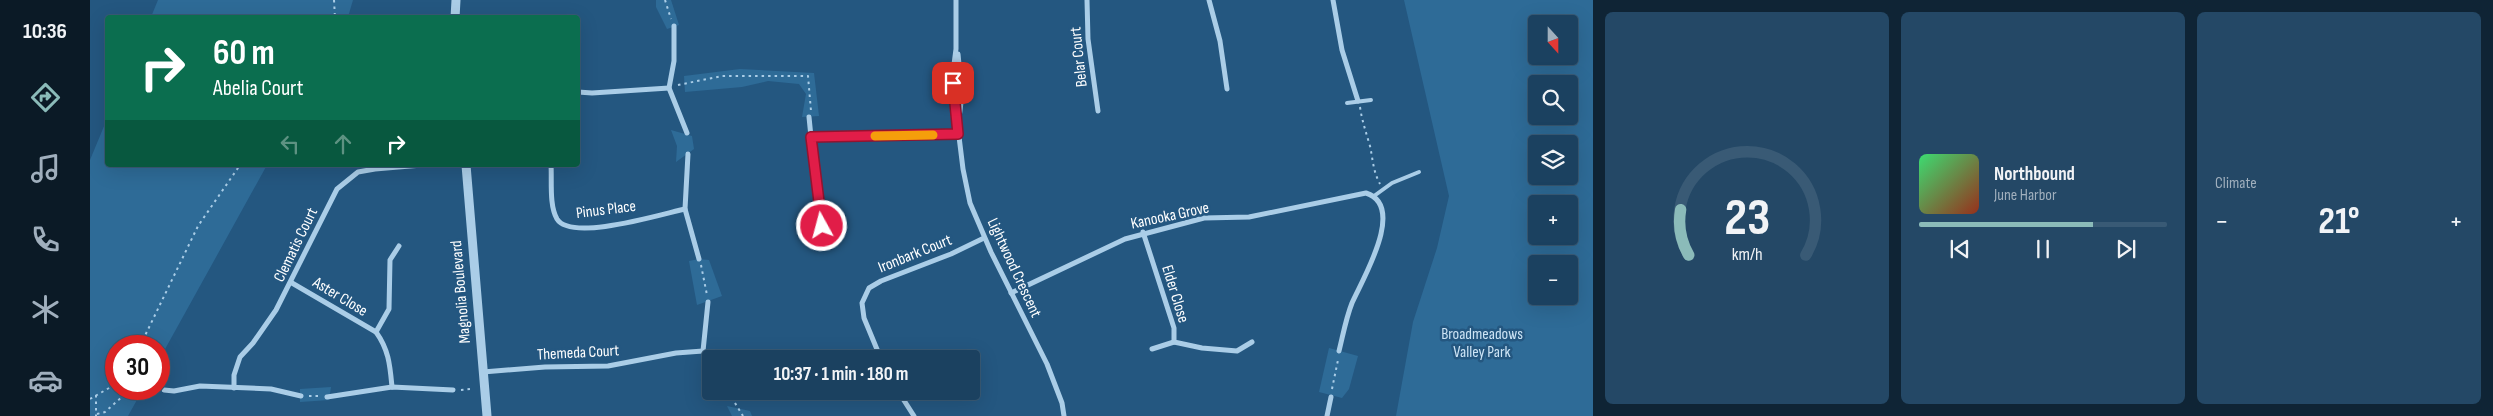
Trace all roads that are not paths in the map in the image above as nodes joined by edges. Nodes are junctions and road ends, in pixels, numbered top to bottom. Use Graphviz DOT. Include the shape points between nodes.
graph roads {
  1 [pos="456,0"];
  2 [pos="956,0"];
  3 [pos="1088,0"];
  4 [pos="1209,0"];
  5 [pos="1332,0"];
  6 [pos="455,15"];
  7 [pos="674,26"];
  8 [pos="669,88"];
  9 [pos="1227,89"];
  10 [pos="580,92"];
  11 [pos="1371,100"];
  12 [pos="1358,101"];
  13 [pos="1347,103"];
  14 [pos="1098,111"];
  15 [pos="809,118"];
  16 [pos="687,133"];
  17 [pos="958,134"];
  18 [pos="811,137"];
  19 [pos="688,154"];
  20 [pos="398,167"];
  21 [pos="466,167"];
  22 [pos="551,167"];
  23 [pos="1419,172"];
  24 [pos="1374,196"];
  25 [pos="685,209"];
  26 [pos="822,226"];
  27 [pos="1143,232"];
  28 [pos="984,238"];
  29 [pos="399,246"];
  30 [pos="699,259"];
  31 [pos="292,283"];
  32 [pos="1011,293"];
  33 [pos="708,302"];
  34 [pos="376,332"];
  35 [pos="1174,342"];
  36 [pos="1252,342"];
  37 [pos="1152,349"];
  38 [pos="703,350"];
  39 [pos="877,350"];
  40 [pos="702,351"];
  41 [pos="1339,351"];
  42 [pos="483,372"];
  43 [pos="392,387"];
  44 [pos="234,388"];
  45 [pos="453,390"];
  46 [pos="170,391"];
  47 [pos="301,396"];
  48 [pos="1331,396"];
  49 [pos="327,397"];
  50 [pos="904,400"];
  51 [pos="487,416"];
  52 [pos="914,416"];
  53 [pos="1064,416"];
  54 [pos="1327,416"];
  1 -- 6 [label="street"];
  2 -- 17 [label="street, Lightwood Crescent" via="956,49 962,95"];
  3 -- 14 [label="street, Belar Court" via="1088,39"];
  4 -- 9 [label="street" via="1220,41"];
  5 -- 12 [label="street" via="1342,50"];
  7 -- 8 [label="street" via="674,61"];
  8 -- 10 [label="street"];
  8 -- 16 [label="street"];
  11 -- 12 [label="lane"];
  12 -- 13 [label="lane"];
  15 -- 18 [label="street"];
  17 -- 18 [label="street"];
  17 -- 28 [label="street, Lightwood Crescent" via="970,202"];
  18 -- 26 [label="street"];
  19 -- 25 [label="street"];
  20 -- 31 [label="street, Clematis Court" via="358,172 337,190"];
  21 -- 42 [label="street, Magnolia Boulevard"];
  22 -- 25 [label="street, Pinus Place" via="554,207 558,220 568,228 612,225"];
  23 -- 24 [label="lane" via="1383,188"];
  24 -- 27 [label="street, Kanooka Grove" via="1363,193 1249,217 1204,218"];
  24 -- 41 [label="street" via="1380,206 1382,221 1380,245 1351,305"];
  25 -- 30 [label="street"];
  27 -- 32 [label="street, Kanooka Grove"];
  27 -- 35 [label="street, Elder Close" via="1174,328"];
  28 -- 32 [label="street, Lightwood Crescent"];
  28 -- 39 [label="street, Ironbark Court" via="869,288 862,303 864,318"];
  29 -- 34 [label="street, Aster Close" via="390,260 389,309"];
  31 -- 34 [label="street, Aster Close"];
  31 -- 44 [label="street, Clematis Court" via="253,343 240,357"];
  32 -- 53 [label="street, Lightwood Crescent" via="1046,364"];
  33 -- 38 [label="street"];
  34 -- 43 [label="street, Aster Close" via="390,360"];
  35 -- 36 [label="street, Elder Close" via="1237,351"];
  35 -- 37 [label="street"];
  40 -- 42 [label="street, Themeda Court" via="608,366"];
  42 -- 51 [label="street, Magnolia Boulevard"];
  43 -- 45 [label="street"];
  43 -- 49 [label="street"];
  44 -- 46 [label="street" via="200,386"];
  44 -- 47 [label="street" via="271,389"];
  48 -- 54 [label="street"];
  50 -- 52 [label="street"];
}
